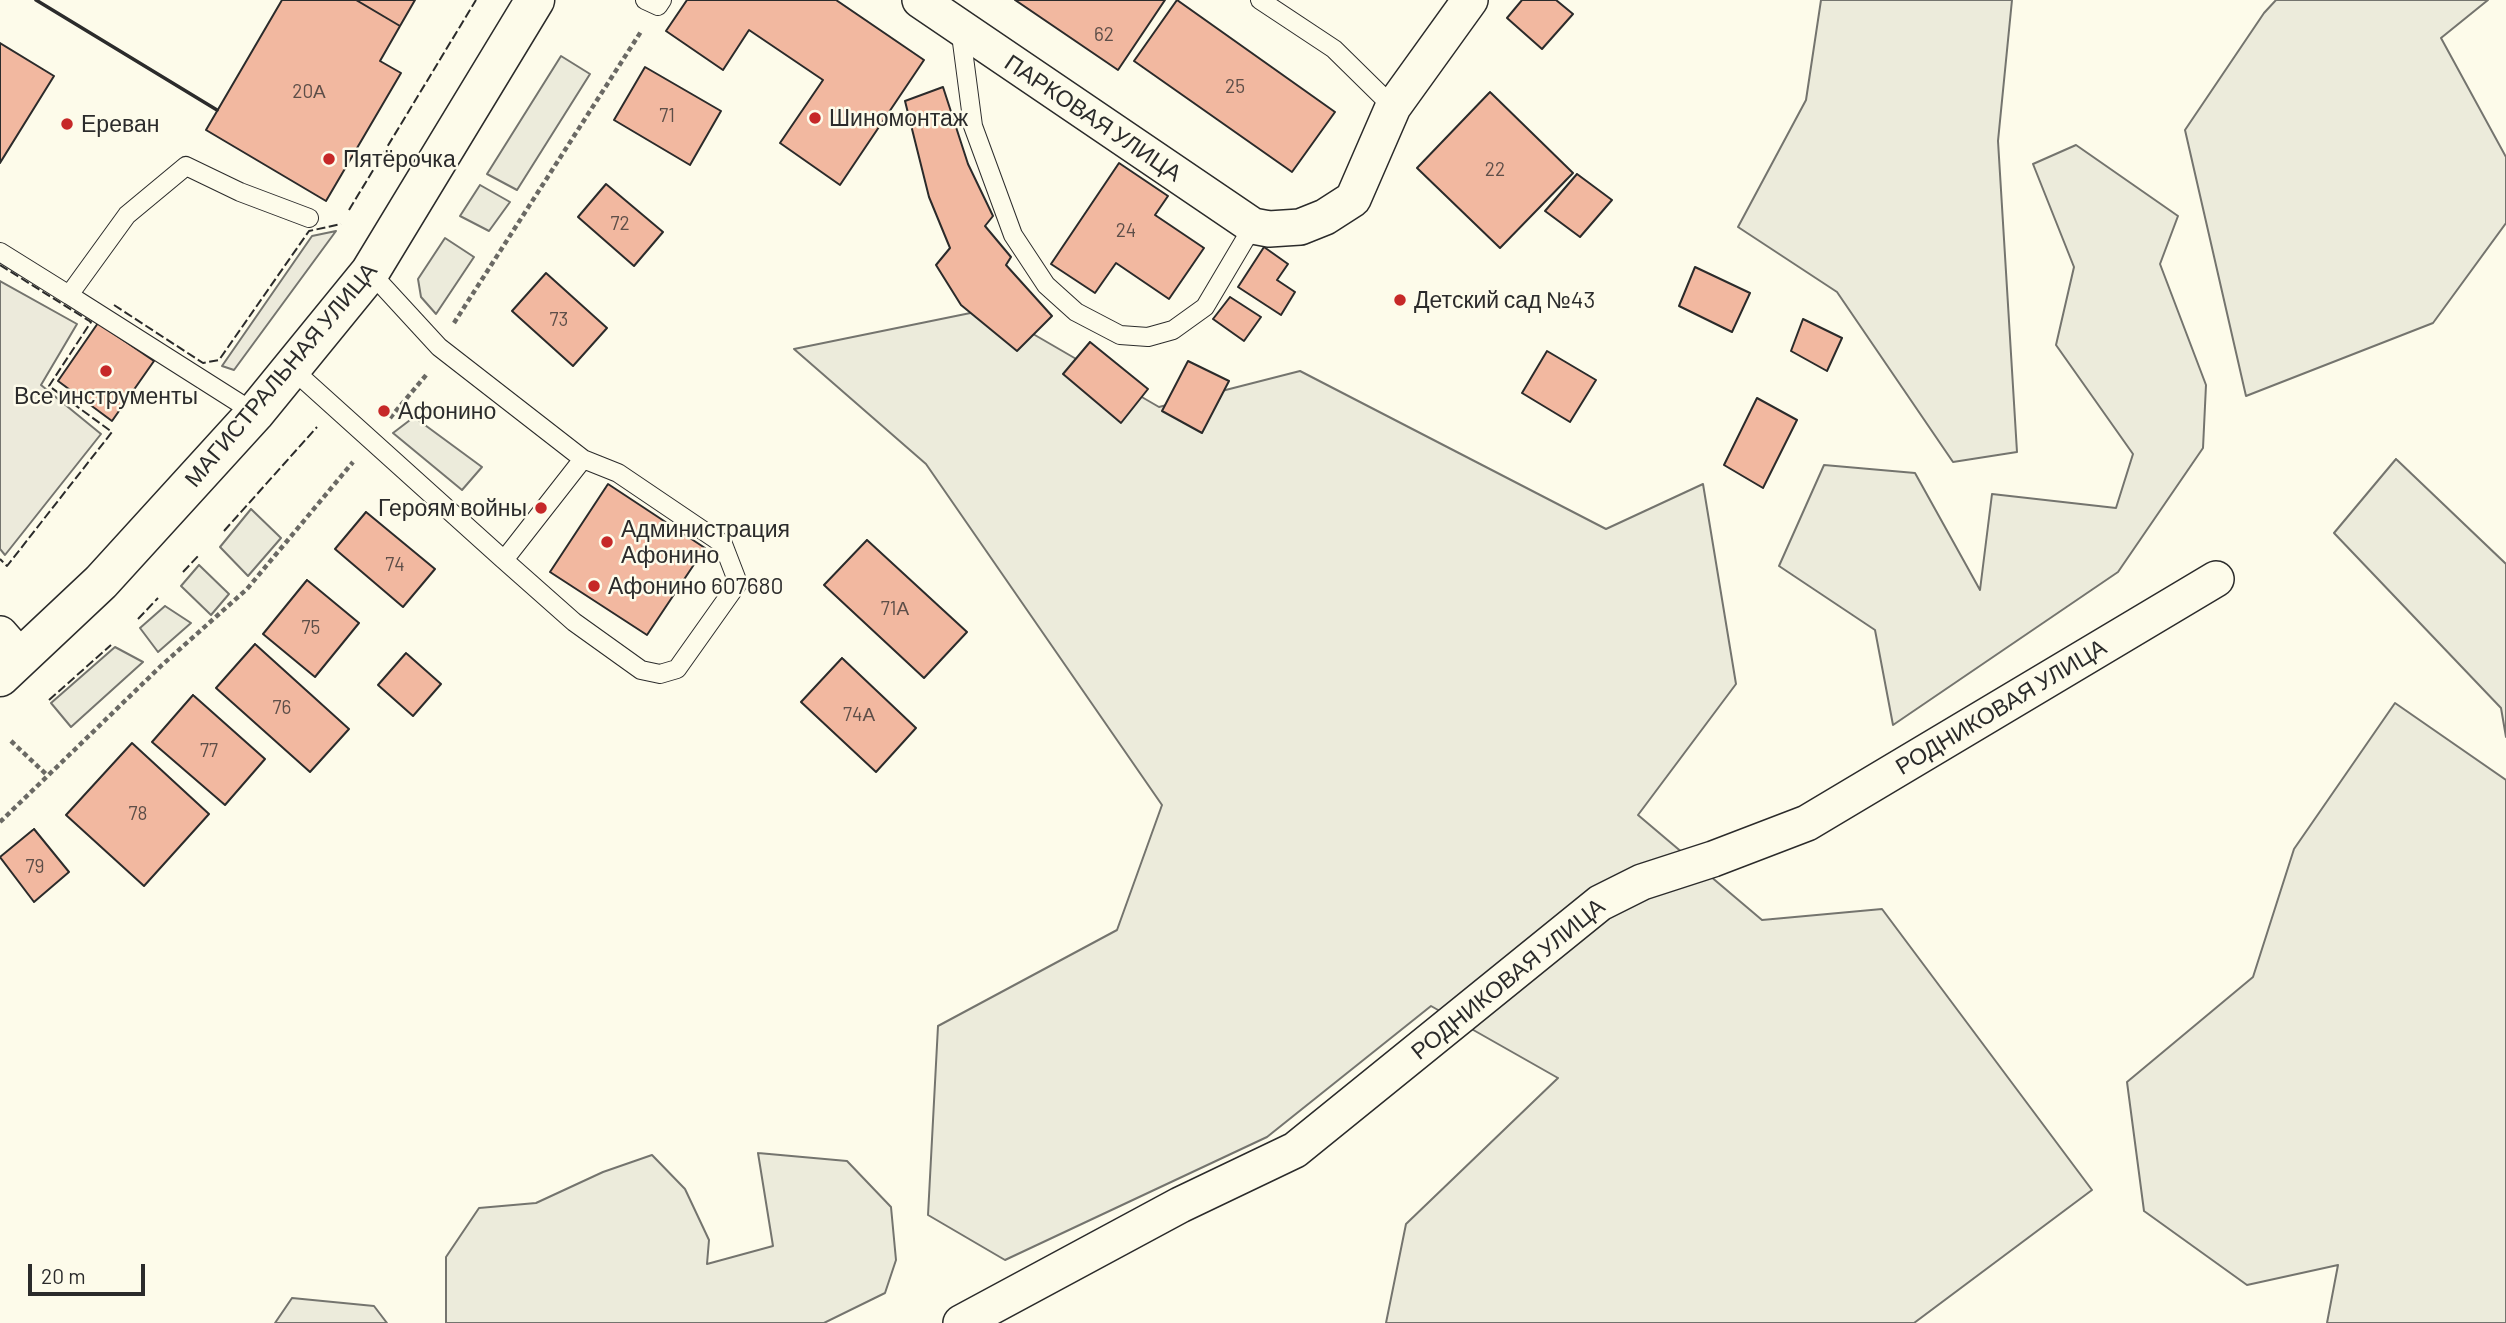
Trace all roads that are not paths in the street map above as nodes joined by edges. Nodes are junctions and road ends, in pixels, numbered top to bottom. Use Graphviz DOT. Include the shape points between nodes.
graph roads {
  1 [pos="535,0"];
  2 [pos="920,0"];
  3 [pos="1261,0"];
  4 [pos="1470,0"];
  5 [pos="960,27"];
  6 [pos="1394,107"];
  7 [pos="309,218"];
  8 [pos="1261,227"];
  9 [pos="0,252"];
  10 [pos="370,272"];
  11 [pos="69,295"];
  12 [pos="291,368"];
  13 [pos="255,413"];
  14 [pos="583,459"];
  15 [pos="504,560"];
  16 [pos="2216,579"];
  17 [pos="7,656"];
  18 [pos="961,1323"];
  1 -- 10 [label="main road, МАГИСТРАЛЬНАЯ УЛИЦА"];
  2 -- 5 [label="street, ПАРКОВАЯ УЛИЦА"];
  3 -- 6 [label="lane" via="1334,49"];
  4 -- 6 [label="street"];
  5 -- 8 [label="street, ПАРКОВАЯ УЛИЦА"];
  5 -- 8 [label="lane" via="973,126 1013,235 1046,285 1076,312 1120,335 1148,337 1172,330 1205,307"];
  6 -- 8 [label="street" via="1353,199 1300,227"];
  7 -- 11 [label="lane" via="186,166 127,215"];
  9 -- 11 [label="lane"];
  10 -- 12 [label="main road, МАГИСТРАЛЬНАЯ УЛИЦА"];
  10 -- 14 [label="lane" via="439,347"];
  11 -- 13 [label="lane"];
  12 -- 13 [label="main road, МАГИСТРАЛЬНАЯ УЛИЦА"];
  12 -- 15 [label="lane"];
  13 -- 17 [label="main road, МАГИСТРАЛЬНАЯ УЛИЦА" via="101,582"];
  14 -- 15 [label="lane"];
  14 -- 15 [label="lane" via="618,473 723,544 738,583 677,669 660,674 641,670 575,622"];
  16 -- 18 [label="street, РОДНИКОВАЯ УЛИЦА" via="1807,823 1642,881 1600,903 1295,1150 1180,1205"];
}
